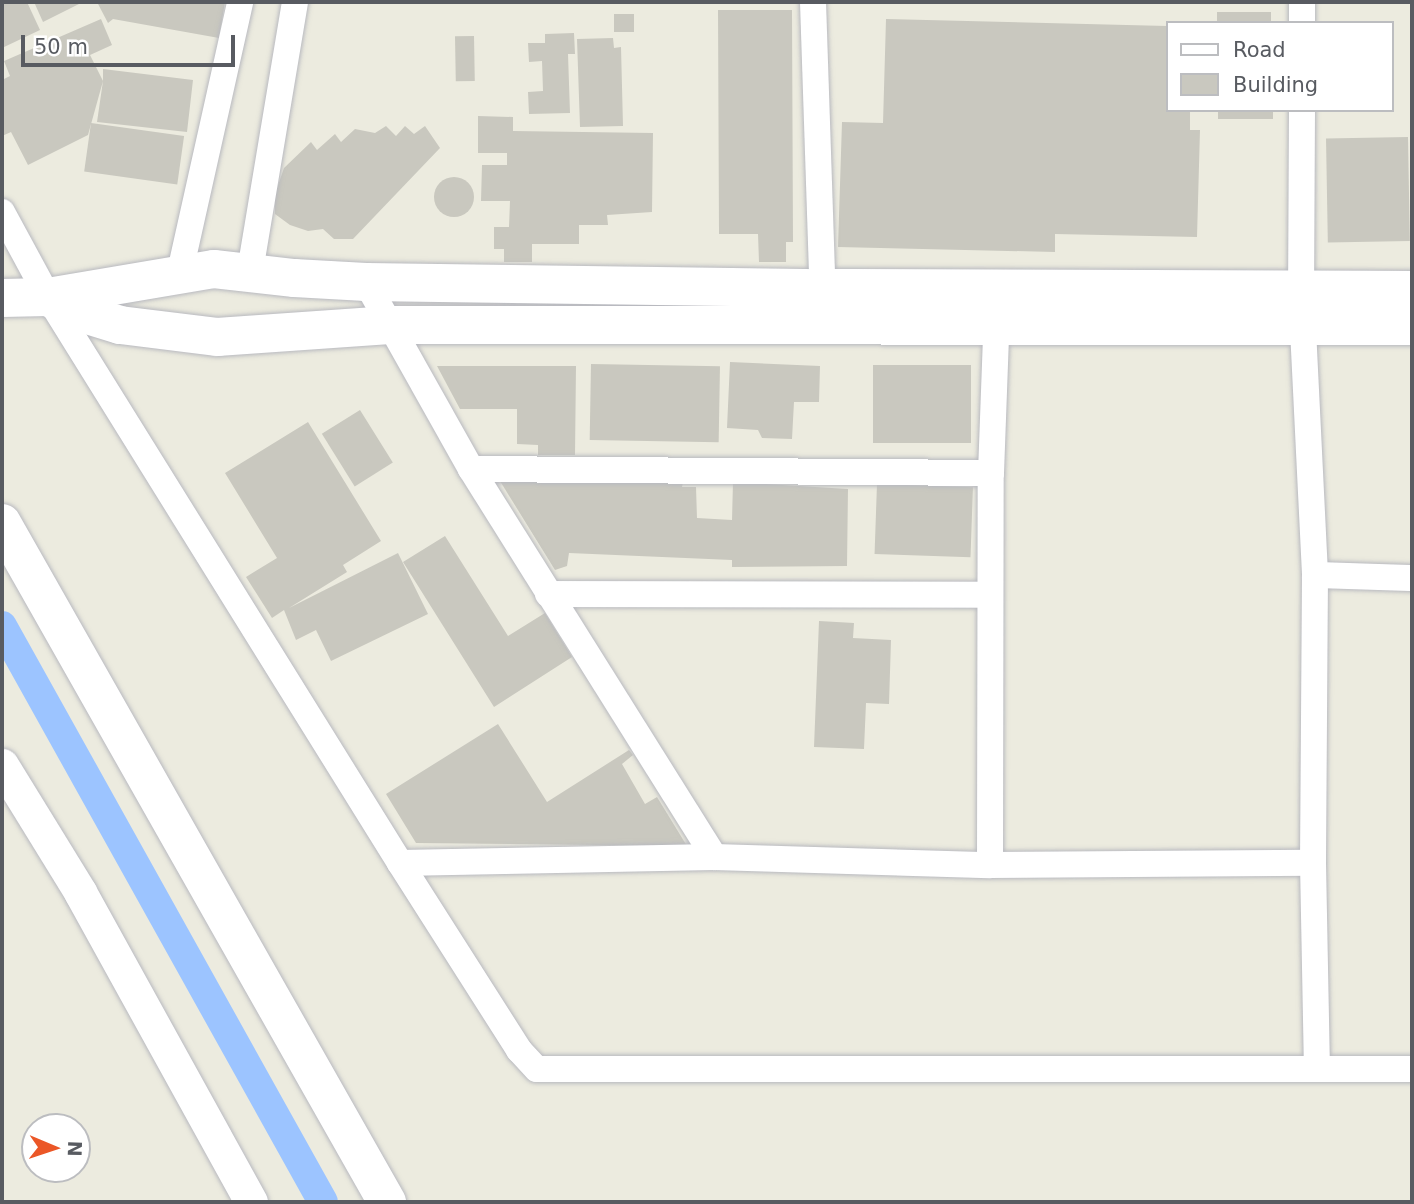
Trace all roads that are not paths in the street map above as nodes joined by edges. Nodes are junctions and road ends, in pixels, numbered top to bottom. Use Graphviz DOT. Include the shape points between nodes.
graph roads {
  1 [pos="240,2"];
  2 [pos="295,2"];
  3 [pos="813,2"];
  4 [pos="1302,2"];
  5 [pos="1302,21"];
  6 [pos="1302,112"];
  7 [pos="2,212"];
  8 [pos="250,271"];
  9 [pos="179,276"];
  10 [pos="366,282"];
  11 [pos="822,288"];
  12 [pos="1412,290"];
  13 [pos="2,298"];
  14 [pos="48,298"];
  15 [pos="997,307"];
  16 [pos="1302,307"];
  17 [pos="389,325"];
  18 [pos="824,326"];
  19 [pos="1412,326"];
  20 [pos="471,469"];
  21 [pos="991,473"];
  22 [pos="2,523"];
  23 [pos="1315,575"];
  24 [pos="1412,578"];
  25 [pos="548,594"];
  26 [pos="990,595"];
  27 [pos="2,765"];
  28 [pos="714,857"];
  29 [pos="400,863"];
  30 [pos="1313,863"];
  31 [pos="990,865"];
  32 [pos="1317,1068"];
  33 [pos="1412,1069"];
  34 [pos="251,1202"];
  35 [pos="387,1202"];
  1 -- 9 [label="street"];
  2 -- 8 [label="street"];
  3 -- 11 [label="street"];
  4 -- 5 [label="street"];
  6 -- 16 [label="street"];
  7 -- 14 [label="street"];
  8 -- 9 [label="main road" via="215,269"];
  8 -- 10 [label="main road"];
  9 -- 14 [label="main road"];
  10 -- 11 [label="main road"];
  10 -- 17 [label="street"];
  11 -- 15 [label="main road"];
  11 -- 18 [label="street"];
  12 -- 16 [label="main road"];
  13 -- 14 [label="main road"];
  14 -- 17 [label="main road" via="120,325 218,337"];
  14 -- 29 [label="street"];
  15 -- 16 [label="main road"];
  15 -- 18 [label="main road"];
  15 -- 21 [label="street"];
  16 -- 19 [label="main road"];
  16 -- 23 [label="street"];
  17 -- 18 [label="main road"];
  17 -- 20 [label="street"];
  20 -- 21 [label="street"];
  20 -- 25 [label="street"];
  21 -- 26 [label="street"];
  22 -- 35 [label="main road"];
  23 -- 24 [label="street"];
  23 -- 30 [label="street"];
  25 -- 26 [label="street"];
  25 -- 28 [label="street"];
  26 -- 31 [label="street"];
  27 -- 34 [label="street" via="80,892"];
  28 -- 29 [label="street"];
  28 -- 31 [label="street"];
  29 -- 32 [label="street" via="519,1050 537,1069"];
  30 -- 31 [label="street"];
  30 -- 32 [label="street"];
  32 -- 33 [label="street"];
}
